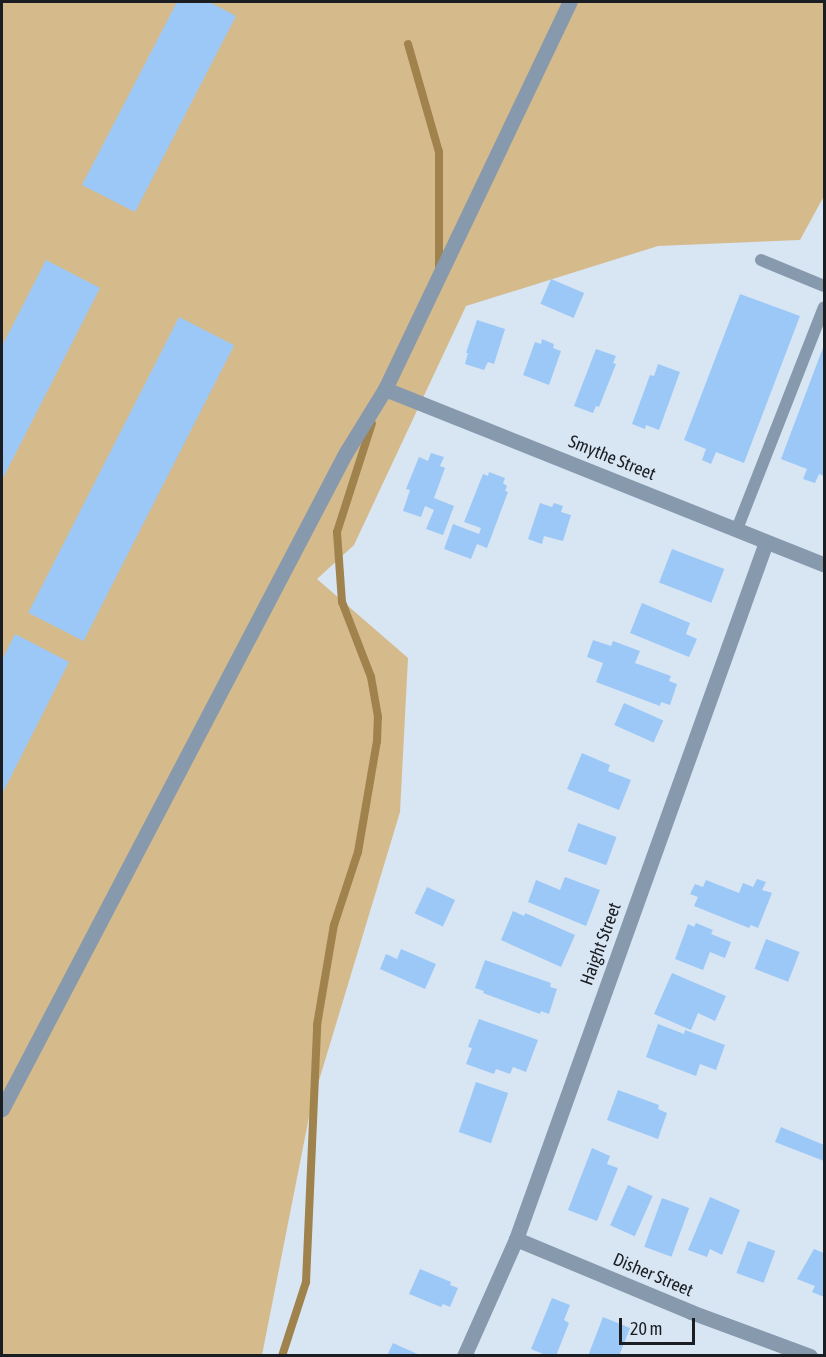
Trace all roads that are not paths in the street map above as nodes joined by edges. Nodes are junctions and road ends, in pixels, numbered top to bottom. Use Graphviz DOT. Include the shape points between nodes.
graph roads {
  1 [pos="570,2"];
  2 [pos="760,260"];
  3 [pos="825,286"];
  4 [pos="825,307"];
  5 [pos="385,389"];
  6 [pos="737,529"];
  7 [pos="766,542"];
  8 [pos="824,563"];
  9 [pos="2,1109"];
  10 [pos="516,1239"];
  11 [pos="464,1356"];
  12 [pos="810,1356"];
  1 -- 5 [label="street"];
  2 -- 3 [label="lane"];
  4 -- 6 [label="lane"];
  5 -- 6 [label="street, Smythe Street"];
  5 -- 9 [label="street" via="345,453"];
  6 -- 7 [label="street, Smythe Street"];
  7 -- 8 [label="street, Smythe Street"];
  7 -- 10 [label="street, Haight Street"];
  10 -- 11 [label="street, Haight Street"];
  10 -- 12 [label="street, Disher Street" via="691,1312"];
}
